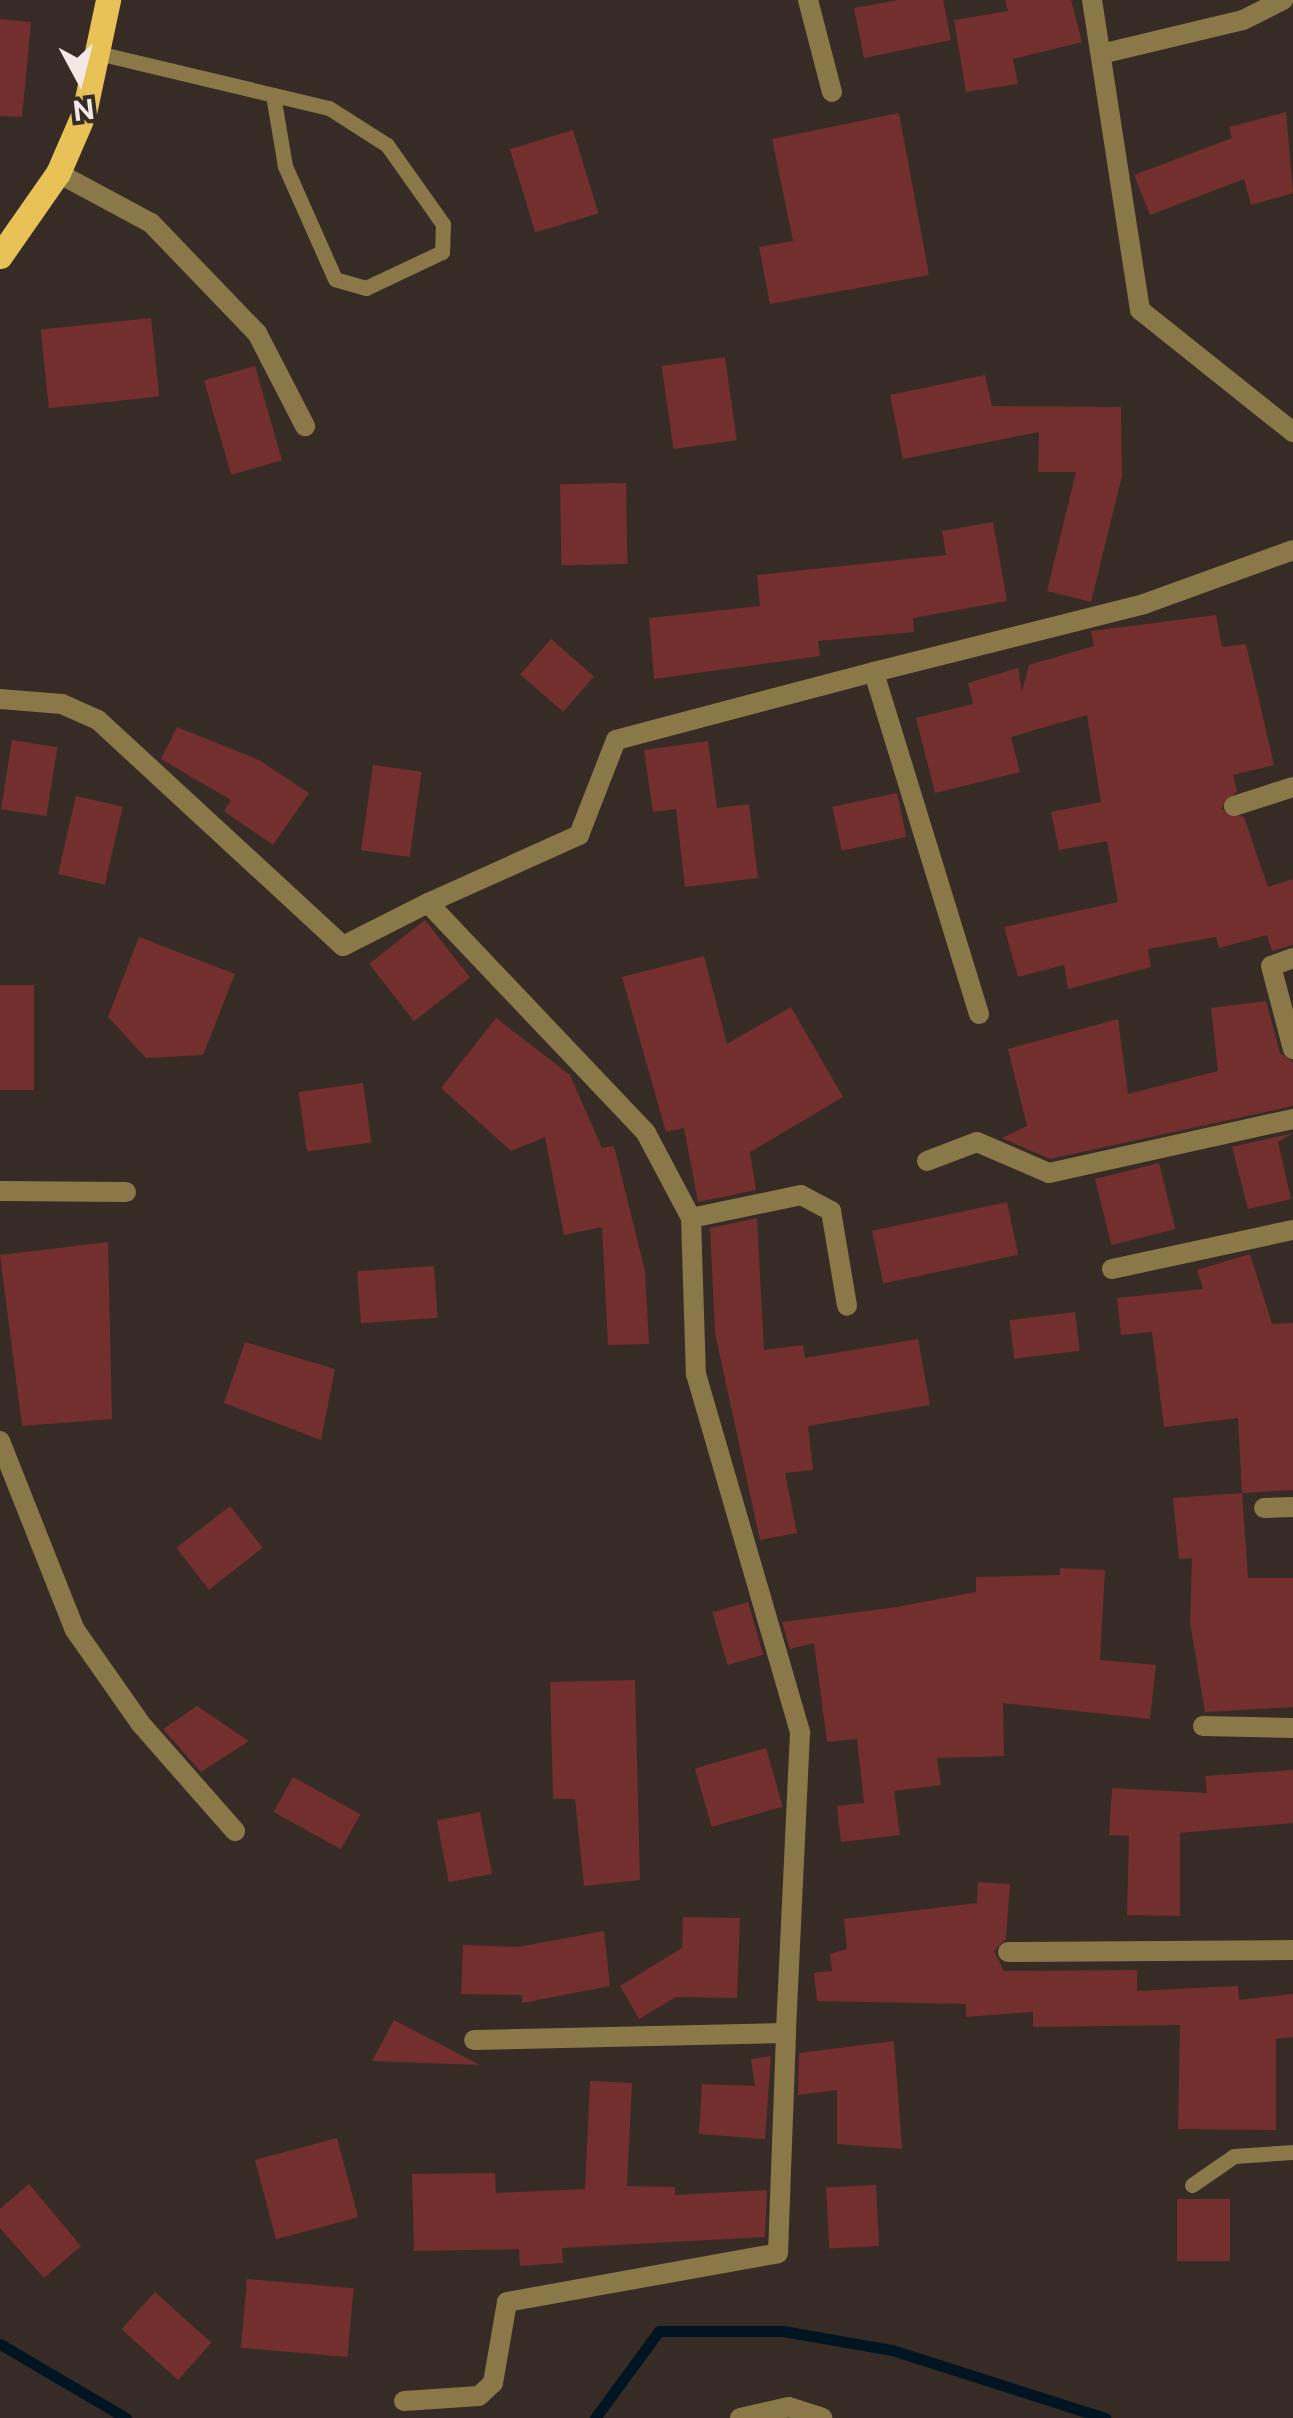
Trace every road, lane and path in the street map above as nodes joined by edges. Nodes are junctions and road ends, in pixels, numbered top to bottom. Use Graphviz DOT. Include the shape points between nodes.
graph roads {
  1 [pos="108,0"];
  2 [pos="808,0"];
  3 [pos="1092,0"];
  4 [pos="1282,0"];
  5 [pos="102,54"];
  6 [pos="1102,54"];
  7 [pos="832,92"];
  8 [pos="272,95"];
  9 [pos="58,173"];
  10 [pos="0,256"];
  11 [pos="306,426"];
  12 [pos="1293,432"];
  13 [pos="1293,550"];
  14 [pos="874,672"];
  15 [pos="0,699"];
  16 [pos="1293,787"];
  17 [pos="1234,806"];
  18 [pos="428,903"];
  19 [pos="1293,958"];
  20 [pos="978,1014"];
  21 [pos="1293,1049"];
  22 [pos="1293,1119"];
  23 [pos="927,1161"];
  24 [pos="0,1191"];
  25 [pos="126,1192"];
  26 [pos="691,1218"];
  27 [pos="1293,1230"];
  28 [pos="1112,1269"];
  29 [pos="847,1306"];
  30 [pos="0,1440"];
  31 [pos="1293,1507"];
  32 [pos="1264,1508"];
  33 [pos="1203,1726"];
  34 [pos="1293,1728"];
  35 [pos="235,1831"];
  36 [pos="1293,1950"];
  37 [pos="1008,1952"];
  38 [pos="786,2033"];
  39 [pos="474,2040"];
  40 [pos="1293,2152"];
  41 [pos="1192,2185"];
  42 [pos="404,2401"];
  43 [pos="740,2418"];
  44 [pos="822,2418"];
  1 -- 5 [label="main road"];
  2 -- 7 [label="street"];
  3 -- 6 [label="street"];
  4 -- 6 [label="street" via="1242,20"];
  5 -- 8 [label="lane"];
  5 -- 9 [label="main road"];
  6 -- 12 [label="street" via="1140,310"];
  8 -- 8 [label="lane" via="330,108 387,146 443,224 442,252 366,288 335,279 284,166"];
  9 -- 10 [label="main road"];
  9 -- 11 [label="street" via="151,223 257,333"];
  13 -- 14 [label="street" via="1144,604"];
  14 -- 18 [label="street" via="616,740 579,835"];
  14 -- 20 [label="street"];
  15 -- 18 [label="street" via="62,704 98,720 342,946"];
  16 -- 17 [label="street"];
  18 -- 26 [label="street" via="646,1133"];
  19 -- 21 [label="street" via="1270,966"];
  22 -- 23 [label="street" via="1049,1173 977,1142"];
  24 -- 25 [label="street"];
  26 -- 29 [label="street" via="801,1195 831,1211"];
  26 -- 38 [label="street" via="696,1374 800,1733"];
  27 -- 28 [label="street"];
  30 -- 35 [label="street" via="75,1630 140,1723"];
  31 -- 32 [label="street"];
  33 -- 34 [label="street"];
  36 -- 37 [label="street"];
  38 -- 39 [label="street"];
  38 -- 42 [label="street" via="778,2253 506,2302 493,2383 478,2396"];
  40 -- 41 [label="lane" via="1234,2156"];
  43 -- 44 [label="street" via="789,2407"];
}
